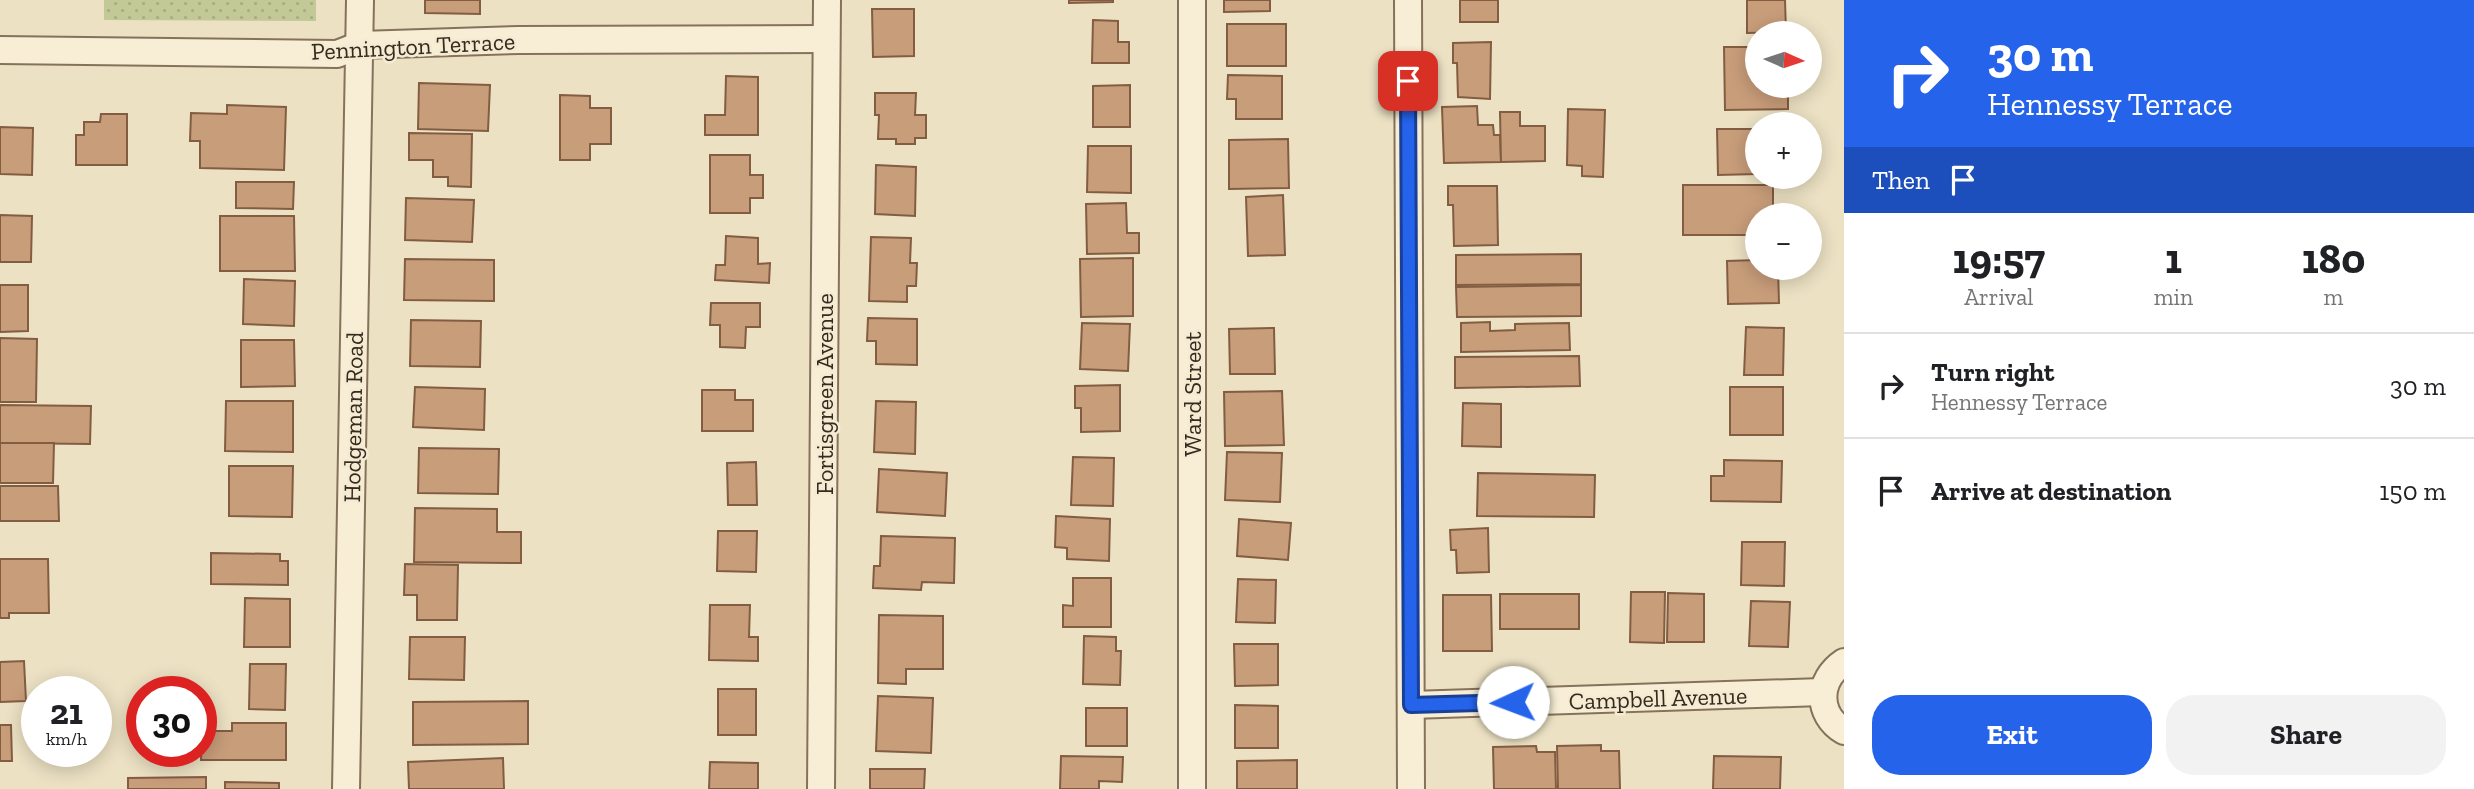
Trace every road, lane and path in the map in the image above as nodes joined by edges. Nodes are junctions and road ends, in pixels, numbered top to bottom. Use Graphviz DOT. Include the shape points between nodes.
graph roads {
  1 [pos="360,0"];
  2 [pos="827,0"];
  3 [pos="1192,0"];
  4 [pos="1408,0"];
  5 [pos="826,39"];
  6 [pos="360,45"];
  7 [pos="0,50"];
  8 [pos="1844,662"];
  9 [pos="1822,692"];
  10 [pos="1411,705"];
  11 [pos="1844,732"];
  12 [pos="345,789"];
  13 [pos="821,789"];
  14 [pos="1192,789"];
  15 [pos="1411,789"];
  1 -- 6 [label="street, Hodgeman Road"];
  2 -- 5 [label="street, Fortisgreen Avenue"];
  3 -- 14 [label="street, Ward Street"];
  4 -- 10 [label="street"];
  5 -- 6 [label="street, Pennington Terrace"];
  5 -- 13 [label="street, Fortisgreen Avenue"];
  6 -- 7 [label="street, Pennington Terrace" via="337,54"];
  6 -- 12 [label="street, Hodgeman Road"];
  8 -- 9 [label="street" via="1833,669"];
  9 -- 10 [label="street, Campbell Avenue"];
  9 -- 11 [label="street" via="1825,713"];
  10 -- 15 [label="street"];
}
